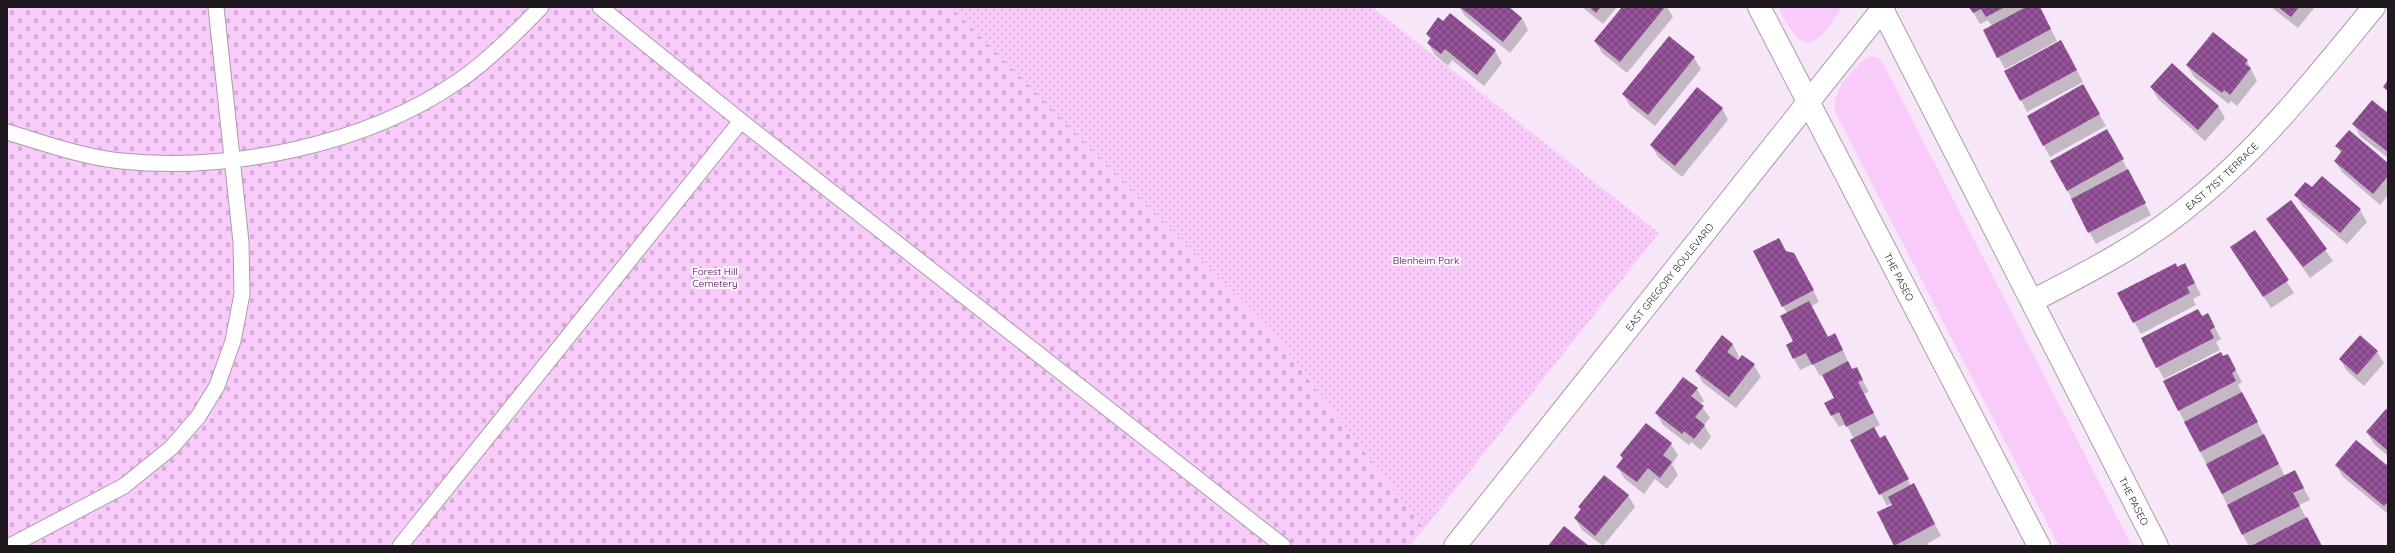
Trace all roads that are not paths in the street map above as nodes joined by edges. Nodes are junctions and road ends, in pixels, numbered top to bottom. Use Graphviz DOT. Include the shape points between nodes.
graph roads {
  1 [pos="216,7"];
  2 [pos="540,7"];
  3 [pos="600,7"];
  4 [pos="1759,7"];
  5 [pos="2374,7"];
  6 [pos="1882,8"];
  7 [pos="1808,102"];
  8 [pos="742,121"];
  9 [pos="7,132"];
  10 [pos="233,160"];
  11 [pos="2032,301"];
  12 [pos="10,546"];
  13 [pos="400,546"];
  14 [pos="1283,546"];
  15 [pos="1454,546"];
  16 [pos="2039,546"];
  17 [pos="2157,546"];
  1 -- 10 [label="lane"];
  2 -- 10 [label="lane" via="519,29 458,82 398,116 332,140"];
  3 -- 8 [label="lane"];
  4 -- 7 [label="main road, THE PASEO"];
  5 -- 11 [label="main road, EAST 71ST TERRACE" via="2296,103 2240,161 2195,201 2107,263"];
  6 -- 7 [label="main road, EAST GREGORY BOULEVARD"];
  6 -- 11 [label="main road, THE PASEO"];
  7 -- 15 [label="main road, EAST GREGORY BOULEVARD"];
  7 -- 16 [label="main road, THE PASEO"];
  8 -- 13 [label="lane"];
  8 -- 14 [label="lane"];
  9 -- 10 [label="lane" via="65,150 120,161 180,164"];
  10 -- 12 [label="lane" via="241,242 242,294 233,341 217,386 198,417 171,448 124,486"];
  11 -- 17 [label="main road, THE PASEO"];
}
